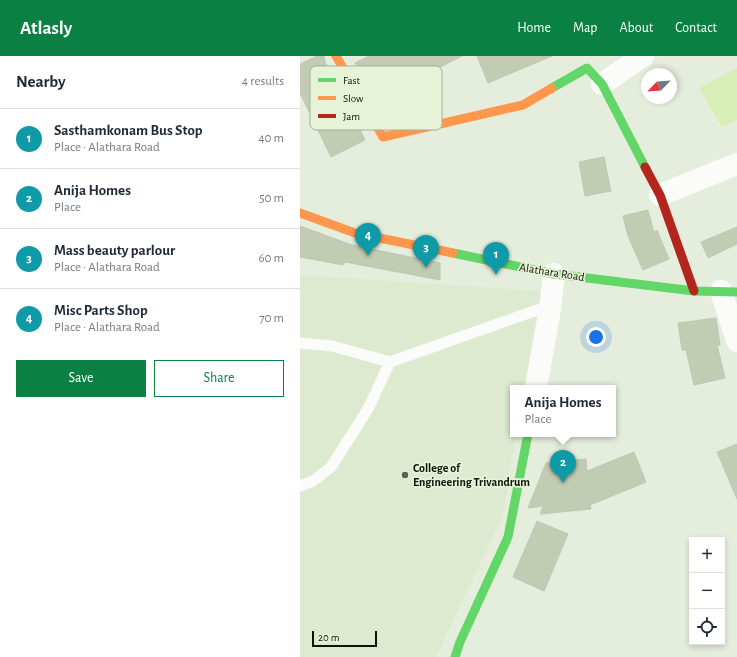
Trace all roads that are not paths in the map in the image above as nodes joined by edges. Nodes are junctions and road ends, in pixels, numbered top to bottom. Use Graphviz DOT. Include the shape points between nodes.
graph roads {
  1 [pos="336,56"];
  2 [pos="643,56"];
  3 [pos="342,66"];
  4 [pos="602,84"];
  5 [pos="442,123"];
  6 [pos="379,130"];
  7 [pos="410,130"];
  8 [pos="737,164"];
  9 [pos="660,195"];
  10 [pos="300,214"];
  11 [pos="554,274"];
  12 [pos="694,292"];
  13 [pos="729,292"];
  14 [pos="550,309"];
  15 [pos="737,341"];
  16 [pos="300,343"];
  17 [pos="390,362"];
  18 [pos="537,385"];
  19 [pos="527,437"];
  20 [pos="300,486"];
  21 [pos="455,657"];
  1 -- 3 [label="street"];
  2 -- 4 [label="street"];
  4 -- 5 [label="street" via="587,68 523,105"];
  4 -- 9 [label="street"];
  6 -- 7 [label="street" via="383,136"];
  8 -- 9 [label="street"];
  9 -- 12 [label="street"];
  10 -- 11 [label="street, Alathara Road" via="355,233"];
  11 -- 12 [label="street, Alathara Road"];
  11 -- 14 [label="street"];
  12 -- 13 [label="street, Alathara Road"];
  13 -- 15 [label="street"];
  14 -- 17 [label="lane" via="537,310"];
  14 -- 18 [label="street"];
  16 -- 17 [label="lane" via="332,346"];
  17 -- 20 [label="lane" via="368,409 332,467 313,481"];
  19 -- 21 [label="street" via="508,537"];
}
